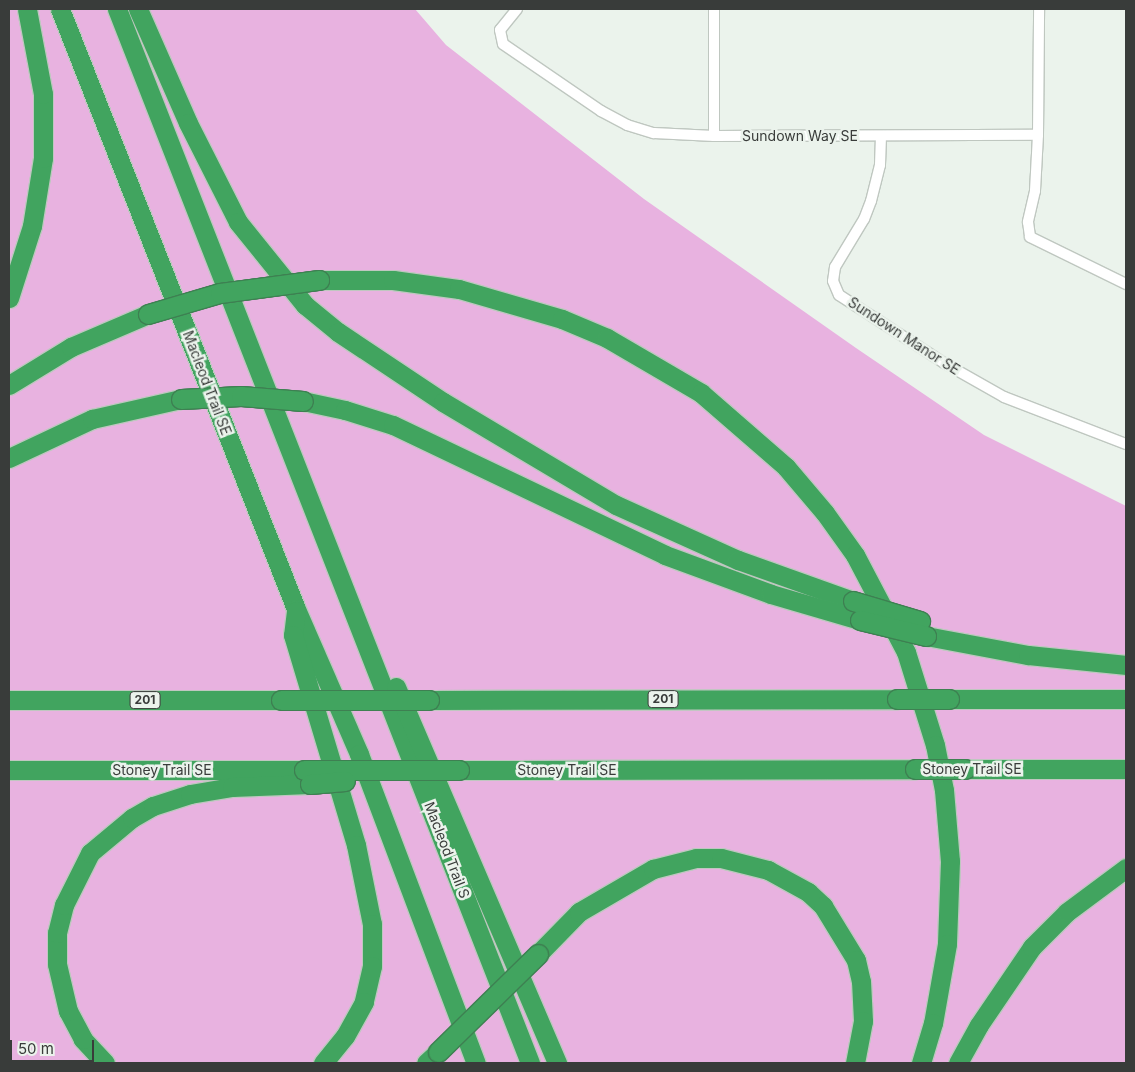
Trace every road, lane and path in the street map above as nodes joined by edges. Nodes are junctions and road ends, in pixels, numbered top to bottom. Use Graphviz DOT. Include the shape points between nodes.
graph roads {
  1 [pos="27,9"];
  2 [pos="60,9"];
  3 [pos="117,9"];
  4 [pos="138,9"];
  5 [pos="516,9"];
  6 [pos="714,9"];
  7 [pos="1039,9"];
  8 [pos="1038,135"];
  9 [pos="714,136"];
  10 [pos="881,136"];
  11 [pos="1126,284"];
  12 [pos="9,298"];
  13 [pos="9,385"];
  14 [pos="1126,444"];
  15 [pos="9,458"];
  16 [pos="296,609"];
  17 [pos="923,629"];
  18 [pos="364,637"];
  19 [pos="1126,665"];
  20 [pos="1126,699"];
  21 [pos="9,700"];
  22 [pos="9,770"];
  23 [pos="1126,770"];
  24 [pos="307,777"];
  25 [pos="1126,868"];
  26 [pos="432,1058"];
  27 [pos="104,1063"];
  28 [pos="323,1063"];
  29 [pos="476,1063"];
  30 [pos="530,1063"];
  31 [pos="556,1063"];
  32 [pos="855,1063"];
  33 [pos="921,1063"];
  34 [pos="958,1063"];
  1 -- 12 [label="highway" via="42,94 43,158 32,226"];
  2 -- 16 [label="highway, Macleod Trail SE"];
  3 -- 18 [label="highway"];
  4 -- 17 [label="highway, bridge" via="188,123 238,222 305,305 338,332 443,402 616,505 738,560"];
  5 -- 9 [label="street, Sundown Way SE" via="500,30 503,44 601,111 627,125 654,133"];
  6 -- 9 [label="street"];
  7 -- 8 [label="street"];
  8 -- 10 [label="street, Sundown Way SE"];
  8 -- 11 [label="street" via="1035,191 1028,222 1030,237"];
  9 -- 10 [label="street, Sundown Way SE"];
  10 -- 14 [label="street, Sundown Manor SE" via="880,165 872,201 833,274 839,295 944,363 1004,397 1054,419"];
  13 -- 33 [label="highway, bridge" via="71,347 148,314 220,293 319,280 392,280 459,289 562,319 607,338 701,393 786,467 825,513 855,555 906,652 944,790 950,861 947,944 933,1023"];
  15 -- 17 [label="highway, bridge" via="92,419 181,399 236,396 302,401 393,425 650,548 739,583 860,620"];
  16 -- 28 [label="highway" via="293,635 356,845 372,924 372,966 364,1002 346,1036"];
  16 -- 29 [label="highway, Macleod Trail SE" via="359,754"];
  17 -- 19 [label="highway" via="1083,662"];
  18 -- 30 [label="highway, Macleod Trail S"];
  18 -- 31 [label="highway" via="389,673 417,730"];
  20 -- 21 [label="highway, 201, bridge"];
  22 -- 24 [label="highway, Stoney Trail SE"];
  23 -- 24 [label="highway, Stoney Trail SE, bridge" via="428,770"];
  24 -- 27 [label="highway" via="190,794 153,806 111,833 90,853 64,905 57,933 57,964 68,1011 83,1039"];
  25 -- 34 [label="highway" via="1067,912 1032,947 984,1017"];
  26 -- 32 [label="highway, bridge" via="579,912 653,869 696,858 721,858 768,870 808,892 823,906 856,960 861,981 863,1021"];
}
